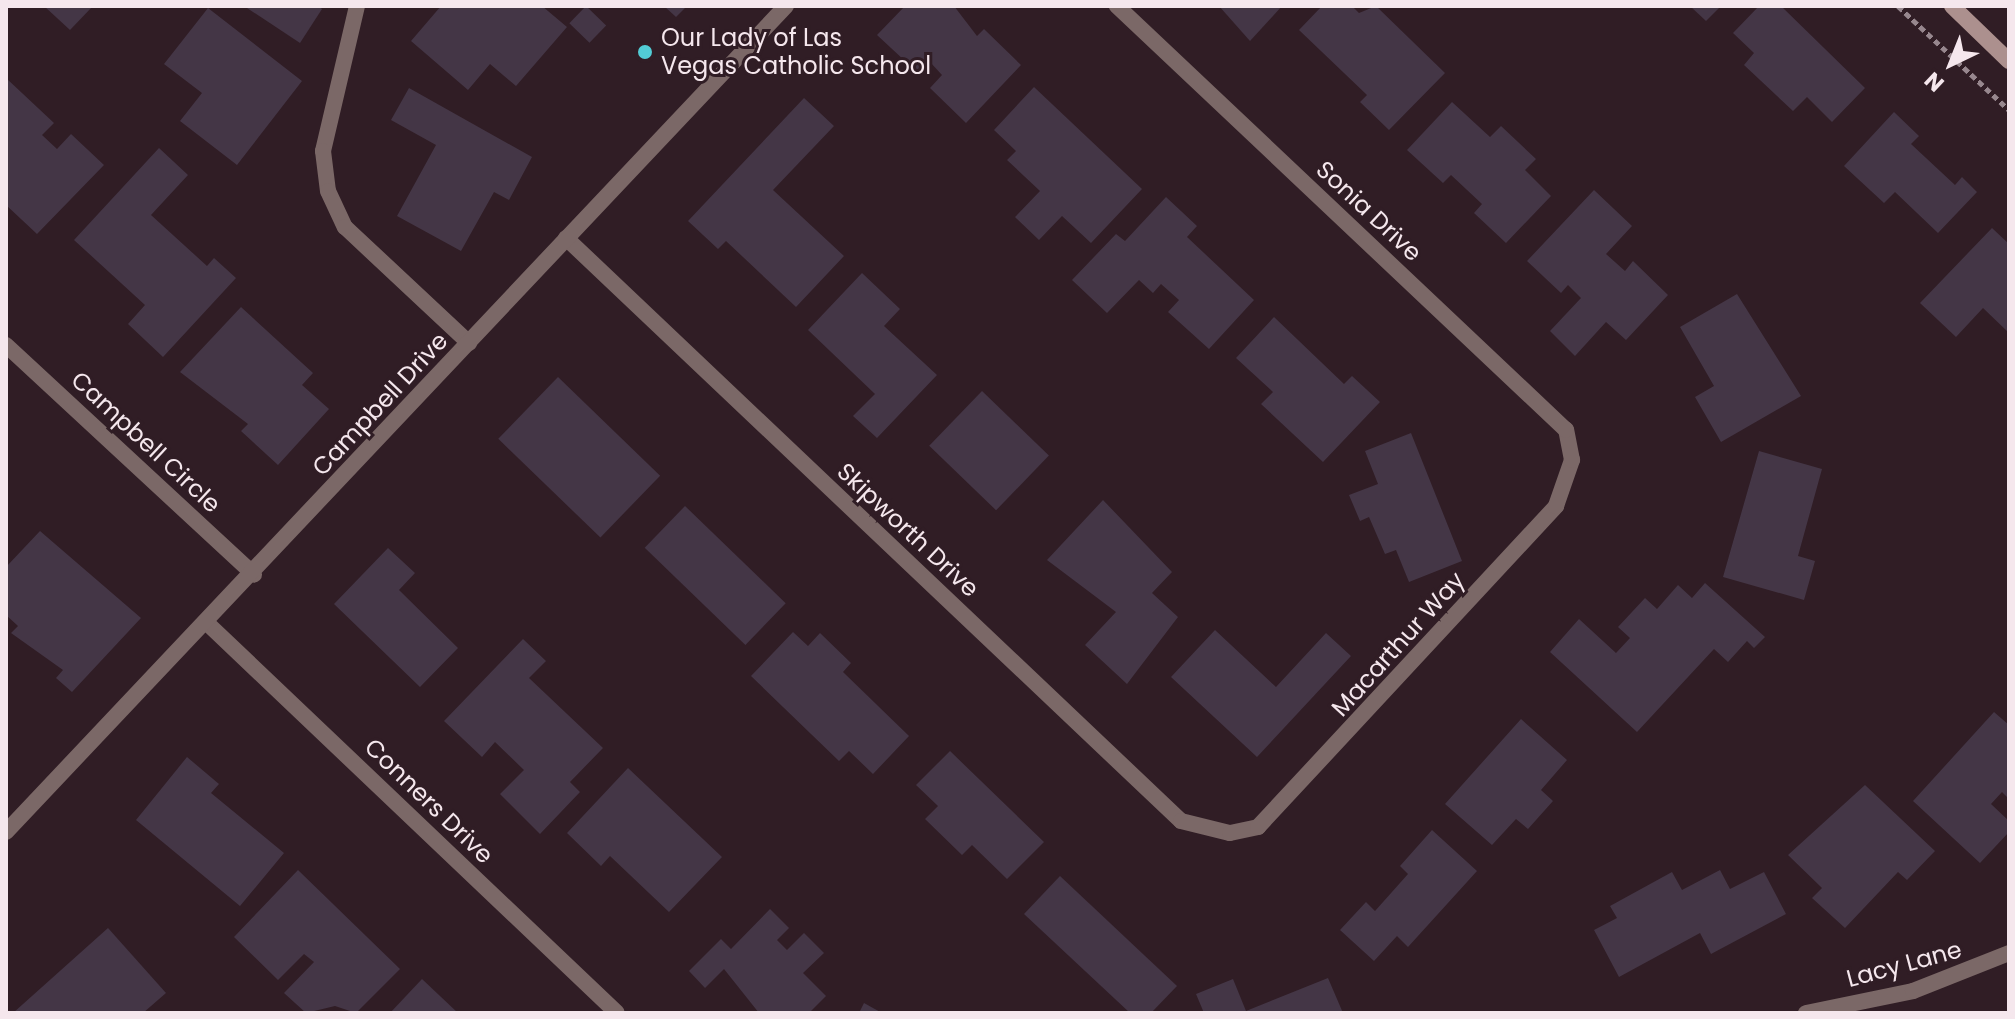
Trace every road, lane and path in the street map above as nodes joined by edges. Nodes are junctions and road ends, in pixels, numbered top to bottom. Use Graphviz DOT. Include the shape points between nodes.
graph roads {
  1 [pos="357,6"];
  2 [pos="786,6"];
  3 [pos="1117,6"];
  4 [pos="1898,6"];
  5 [pos="1952,6"];
  6 [pos="2009,61"];
  7 [pos="2009,110"];
  8 [pos="566,238"];
  9 [pos="469,343"];
  10 [pos="6,345"];
  11 [pos="1572,460"];
  12 [pos="254,575"];
  13 [pos="208,624"];
  14 [pos="6,832"];
  15 [pos="1230,833"];
  16 [pos="2009,953"];
  17 [pos="617,1013"];
  18 [pos="1806,1013"];
  1 -- 9 [label="street" via="323,151 328,191 345,227"];
  2 -- 8 [label="street, Campbell Drive"];
  3 -- 11 [label="street, Sonia Drive" via="1566,430"];
  4 -- 7 [label="path"];
  5 -- 6 [label="main road"];
  8 -- 9 [label="street, Campbell Drive"];
  8 -- 15 [label="street, Skipworth Drive" via="1181,821"];
  9 -- 12 [label="street, Campbell Drive"];
  10 -- 12 [label="street, Campbell Circle"];
  11 -- 15 [label="street, Macarthur Way" via="1556,506 1279,810 1258,827"];
  12 -- 13 [label="street, Campbell Drive"];
  13 -- 14 [label="street, Campbell Drive"];
  13 -- 17 [label="street, Conners Drive"];
  16 -- 18 [label="street, Lacy Lane" via="1913,991"];
}
